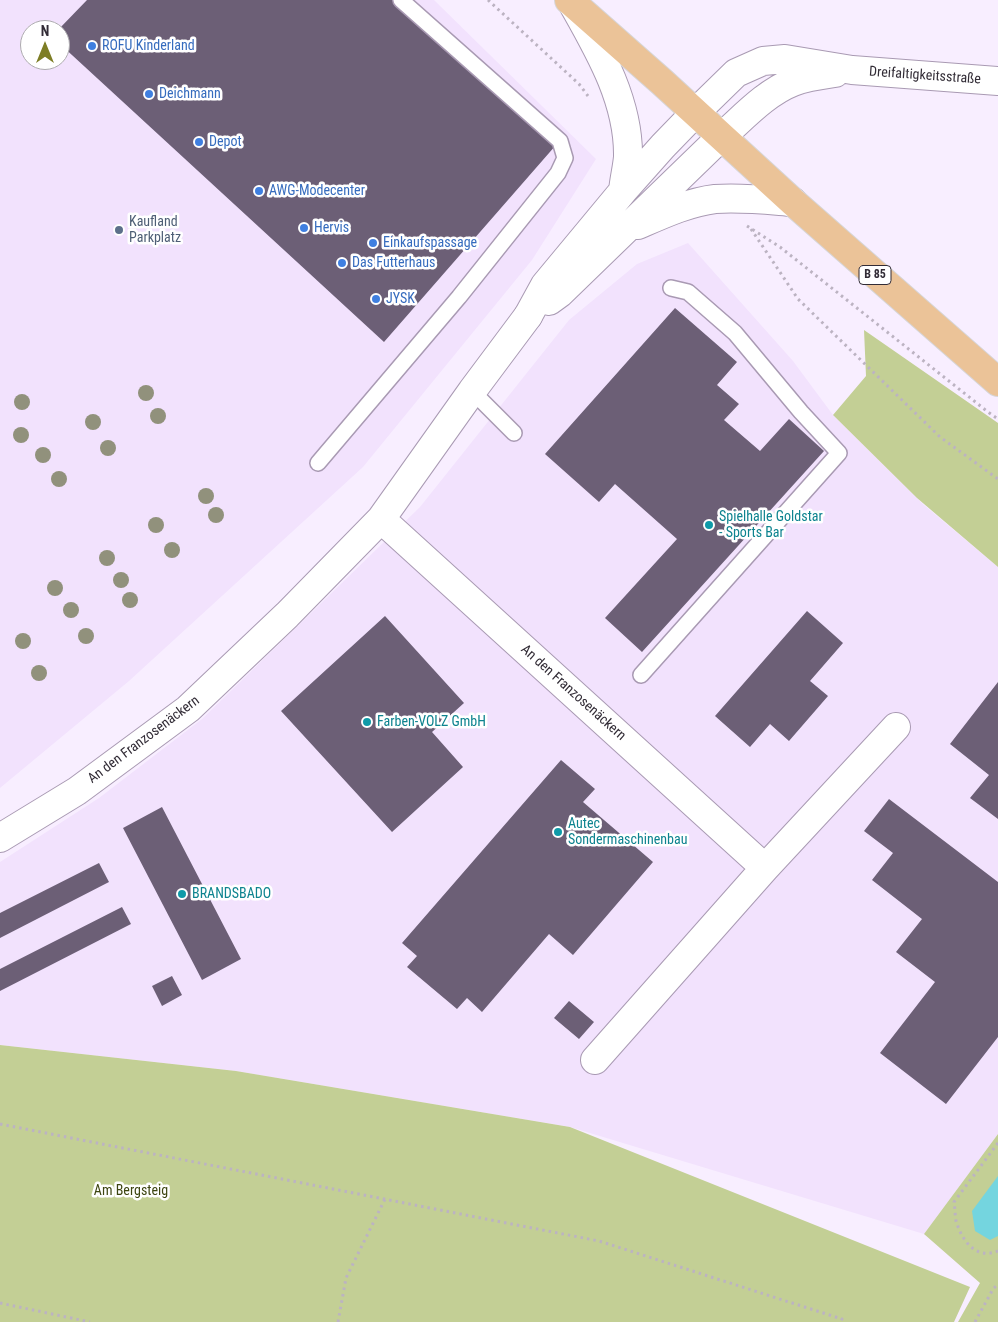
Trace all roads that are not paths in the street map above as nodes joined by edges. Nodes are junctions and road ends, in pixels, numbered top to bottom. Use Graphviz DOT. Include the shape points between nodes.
graph roads {
  1 [pos="401,0"];
  2 [pos="570,1"];
  3 [pos="852,70"];
  4 [pos="998,81"];
  5 [pos="695,113"];
  6 [pos="721,137"];
  7 [pos="622,191"];
  8 [pos="793,202"];
  9 [pos="625,231"];
  10 [pos="671,288"];
  11 [pos="528,316"];
  12 [pos="998,382"];
  13 [pos="472,391"];
  14 [pos="514,432"];
  15 [pos="318,463"];
  16 [pos="381,519"];
  17 [pos="641,675"];
  18 [pos="896,727"];
  19 [pos="0,838"];
  20 [pos="765,868"];
  21 [pos="595,1060"];
  1 -- 15 [label="lane" via="560,141 565,158 558,172 459,297"];
  2 -- 5 [label="main road, B 85"];
  2 -- 7 [label="street" via="593,40 618,95 626,126 628,157"];
  3 -- 4 [label="street, Dreifaltigkeitsstraße"];
  3 -- 5 [label="street, Dreifaltigkeitsstraße" via="785,59 763,61 736,73"];
  3 -- 6 [label="street, Dreifaltigkeitsstraße" via="792,82 770,95"];
  5 -- 6 [label="main road, B 85"];
  5 -- 7 [label="street, Dreifaltigkeitsstraße"];
  6 -- 8 [label="main road, B 85"];
  6 -- 9 [label="street, Dreifaltigkeitsstraße"];
  7 -- 11 [label="street, Dreifaltigkeitsstraße" via="546,285"];
  8 -- 9 [label="street" via="714,199 677,209"];
  8 -- 12 [label="main road, B 85"];
  9 -- 11 [label="street, Dreifaltigkeitsstraße" via="560,293"];
  10 -- 17 [label="lane" via="688,292 735,333 839,453"];
  11 -- 13 [label="street, An den Franzosenäckern"];
  13 -- 14 [label="lane"];
  13 -- 16 [label="street, An den Franzosenäckern"];
  16 -- 19 [label="street, An den Franzosenäckern" via="188,709 77,791"];
  16 -- 20 [label="street, An den Franzosenäckern"];
  18 -- 20 [label="street"];
  20 -- 21 [label="street"];
}
